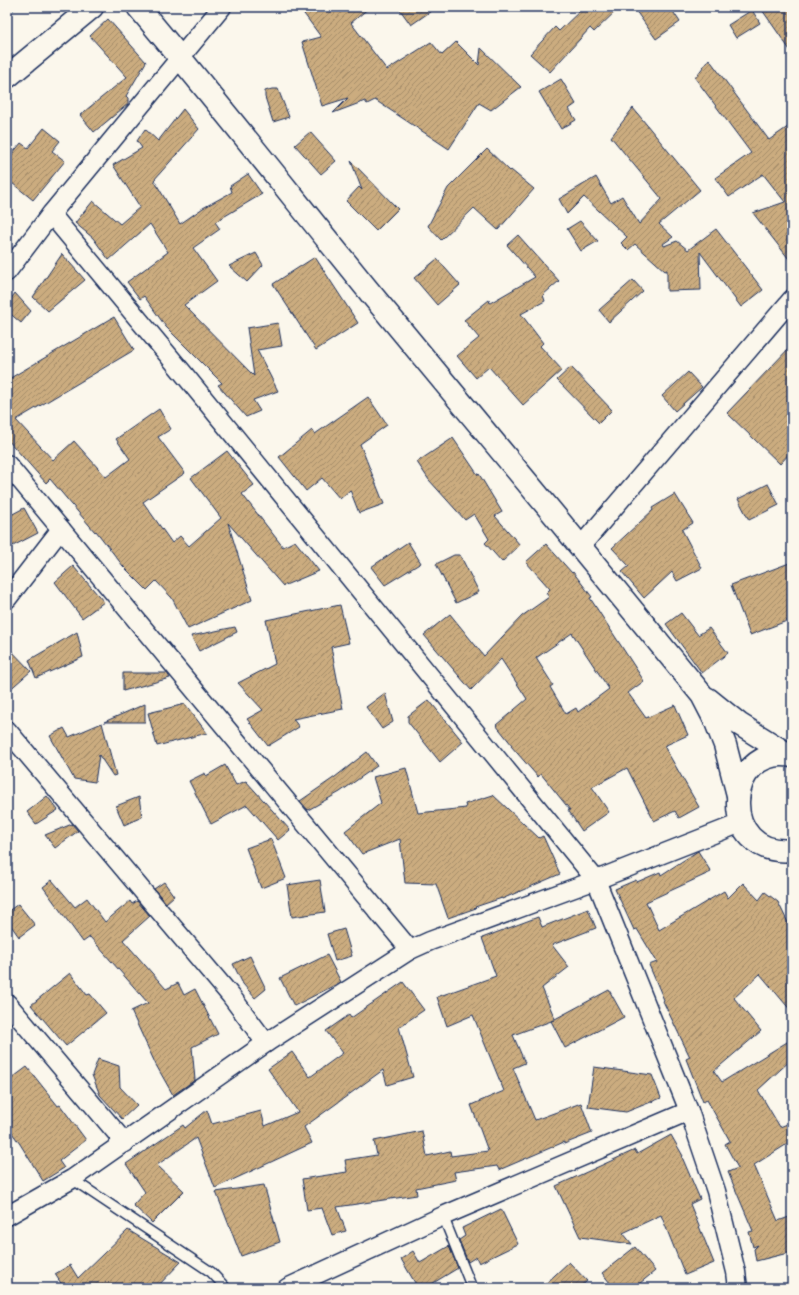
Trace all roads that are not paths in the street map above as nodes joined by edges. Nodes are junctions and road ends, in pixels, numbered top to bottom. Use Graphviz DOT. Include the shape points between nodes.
graph roads {
  1 [pos="92,7"];
  2 [pos="138,7"];
  3 [pos="222,7"];
  4 [pos="180,57"];
  5 [pos="7,77"];
  6 [pos="51,214"];
  7 [pos="7,272"];
  8 [pos="792,299"];
  9 [pos="7,464"];
  10 [pos="61,529"];
  11 [pos="581,546"];
  12 [pos="7,599"];
  13 [pos="702,695"];
  14 [pos="7,730"];
  15 [pos="790,756"];
  16 [pos="738,795"];
  17 [pos="741,822"];
  18 [pos="782,850"];
  19 [pos="792,866"];
  20 [pos="596,880"];
  21 [pos="410,950"];
  22 [pos="7,1003"];
  23 [pos="266,1043"];
  24 [pos="689,1111"];
  25 [pos="125,1143"];
  26 [pos="72,1179"];
  27 [pos="7,1216"];
  28 [pos="443,1216"];
  29 [pos="226,1288"];
  30 [pos="287,1288"];
  31 [pos="472,1288"];
  32 [pos="738,1288"];
  1 -- 5 [label="main road"];
  2 -- 4 [label="main road"];
  3 -- 4 [label="street"];
  4 -- 6 [label="street"];
  4 -- 11 [label="main road"];
  6 -- 7 [label="street"];
  6 -- 20 [label="street"];
  8 -- 11 [label="street"];
  9 -- 10 [label="street"];
  10 -- 12 [label="street"];
  10 -- 21 [label="street"];
  11 -- 13 [label="main road"];
  13 -- 15 [label="main road" via="744,728"];
  13 -- 16 [label="main road" via="716,722"];
  14 -- 23 [label="street" via="231,996"];
  15 -- 16 [label="main road" via="771,757 755,765 744,779"];
  16 -- 17 [label="main road" via="737,806"];
  17 -- 18 [label="main road" via="756,842"];
  17 -- 20 [label="street"];
  18 -- 19 [label="main road"];
  20 -- 21 [label="street"];
  20 -- 24 [label="street"];
  21 -- 23 [label="street"];
  22 -- 25 [label="street"];
  23 -- 25 [label="street"];
  24 -- 28 [label="street"];
  24 -- 32 [label="street" via="716,1191"];
  25 -- 26 [label="street"];
  26 -- 27 [label="street"];
  26 -- 29 [label="lane" via="211,1272"];
  28 -- 30 [label="street"];
  28 -- 31 [label="lane"];
}
